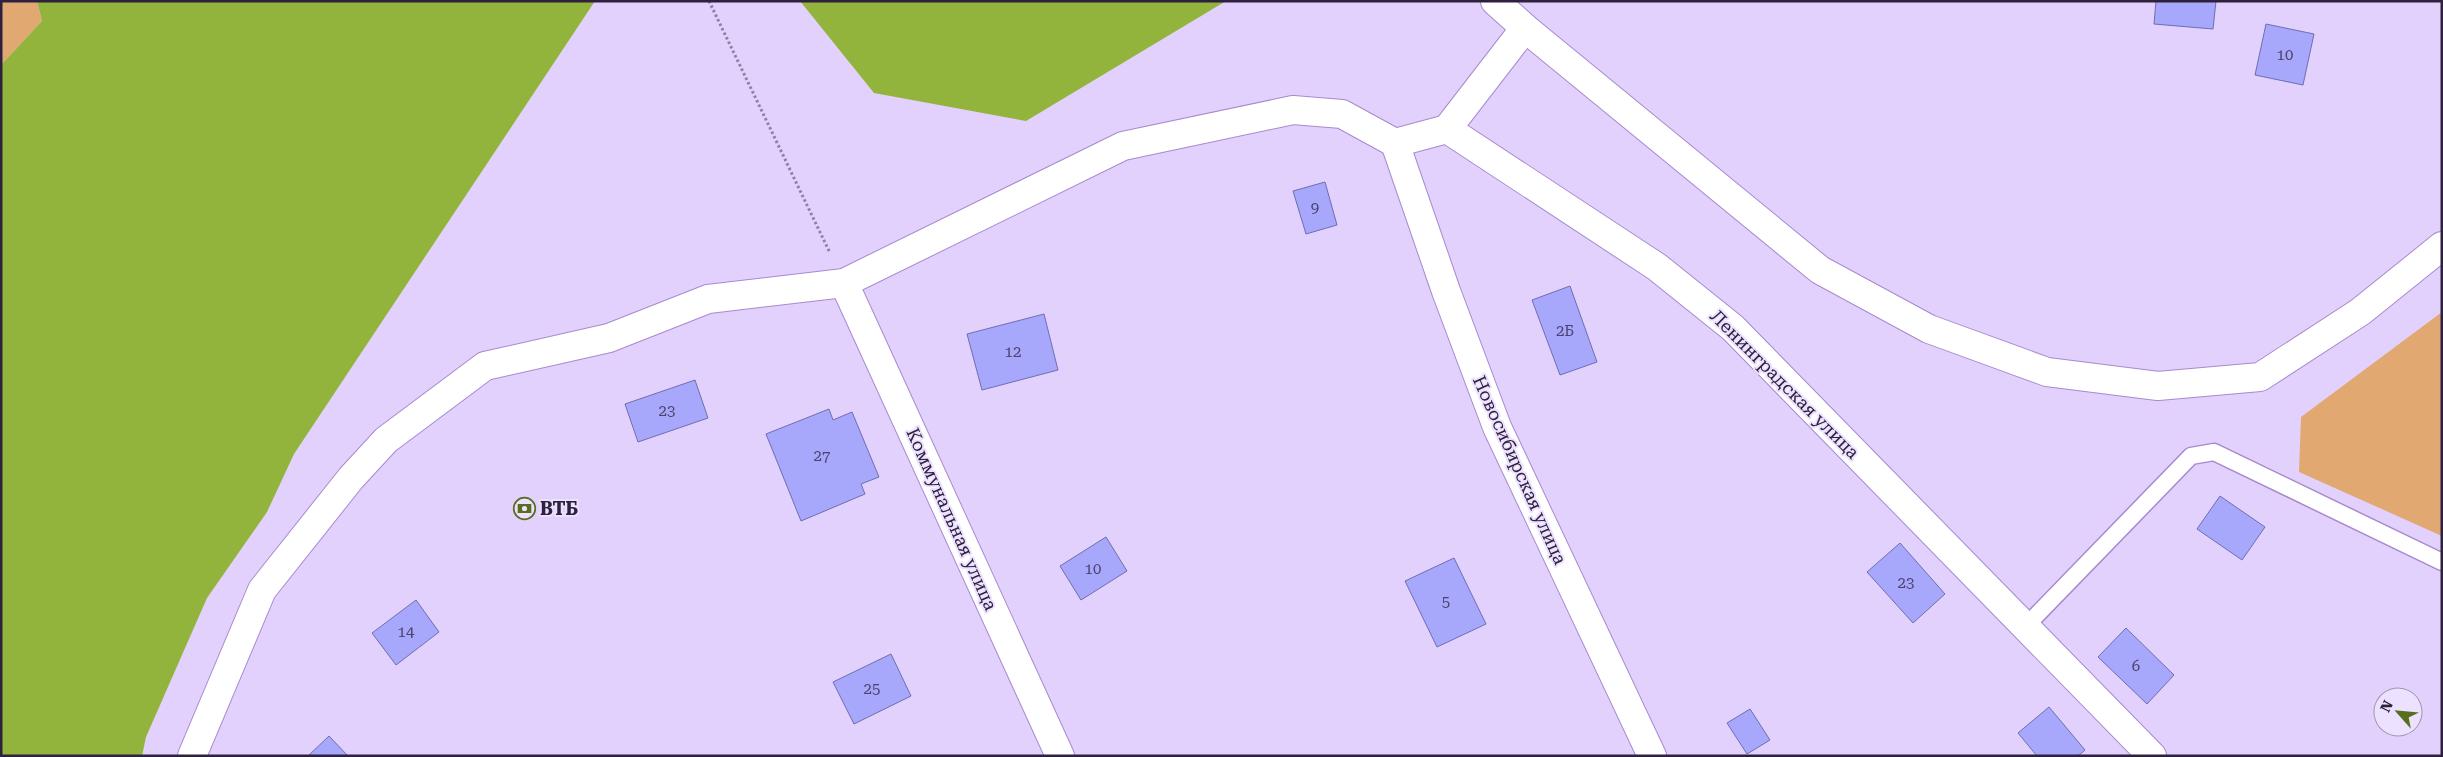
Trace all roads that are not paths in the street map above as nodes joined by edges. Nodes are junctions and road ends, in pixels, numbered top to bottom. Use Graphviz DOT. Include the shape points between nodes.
graph roads {
  1 [pos="1495,1"];
  2 [pos="1525,28"];
  3 [pos="1447,129"];
  4 [pos="1395,143"];
  5 [pos="2442,246"];
  6 [pos="844,283"];
  7 [pos="2442,562"];
  8 [pos="2025,627"];
  9 [pos="1058,755"];
  10 [pos="192,756"];
  11 [pos="1652,756"];
  12 [pos="2152,756"];
  1 -- 2 [label="street"];
  2 -- 3 [label="street"];
  2 -- 5 [label="street" via="1820,270 1929,329 2047,372 2158,386 2260,377 2360,312"];
  3 -- 4 [label="street"];
  3 -- 8 [label="street, Ленинградская улица" via="1657,267 1733,328"];
  4 -- 6 [label="street" via="1342,114 1293,110 1123,146"];
  4 -- 11 [label="street, Новосибирская улица" via="1497,427"];
  6 -- 9 [label="street, Коммунальная улица"];
  6 -- 10 [label="street" via="708,299 609,338 485,366 386,440 351,478 262,590"];
  7 -- 8 [label="lane" via="2214,452 2191,456"];
  8 -- 12 [label="street, Ленинградская улица"];
}
